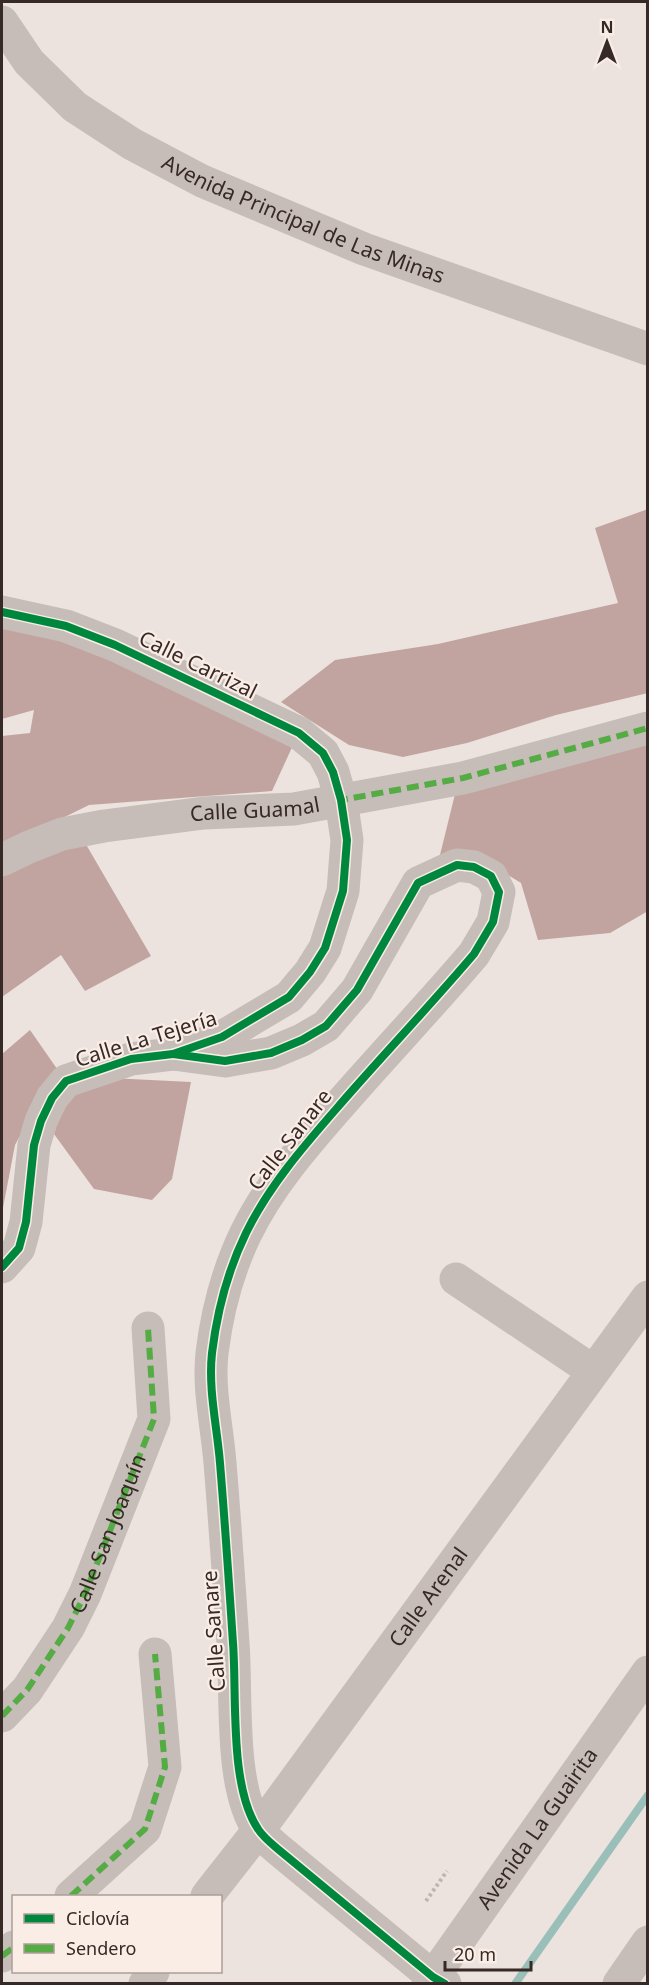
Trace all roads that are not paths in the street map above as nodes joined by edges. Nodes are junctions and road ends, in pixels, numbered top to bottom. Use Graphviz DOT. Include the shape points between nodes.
graph roads {
  1 [pos="2,22"];
  2 [pos="648,349"];
  3 [pos="2,612"];
  4 [pos="648,728"];
  5 [pos="341,800"];
  6 [pos="2,860"];
  7 [pos="173,1054"];
  8 [pos="2,1267"];
  9 [pos="456,1279"];
  10 [pos="648,1297"];
  11 [pos="147,1328"];
  12 [pos="593,1371"];
  13 [pos="155,1654"];
  14 [pos="648,1672"];
  15 [pos="2,1716"];
  16 [pos="258,1831"];
  17 [pos="72,1895"];
  18 [pos="208,1895"];
  19 [pos="648,1942"];
  20 [pos="435,1981"];
  21 [pos="619,1983"];
  1 -- 2 [label="street, Avenida Principal de Las Minas" via="28,62 75,107 132,144 202,181 364,249"];
  3 -- 5 [label="street, Calle Carrizal" via="66,627 115,645 299,733 322,753 333,772"];
  4 -- 5 [label="street, Calle Guamal" via="462,778"];
  5 -- 6 [label="street, Calle Guamal" via="294,809 204,813 104,826 62,834"];
  5 -- 7 [label="street, Calle La Tejería" via="347,840 343,891 325,948 310,972 289,997 259,1016 222,1037"];
  7 -- 8 [label="street, Calle La Tejería" via="131,1059 66,1082 52,1098 34,1145 26,1222 19,1248"];
  7 -- 16 [label="street, Calle Sanare" via="225,1061 271,1053 302,1040 326,1026 357,990 418,884 457,865 474,867 490,876 499,892 493,922 474,954 278,1179 246,1234 224,1294 212,1354 212,1390 233,1640 238,1771"];
  9 -- 12 [label="street"];
  10 -- 12 [label="street, Calle Arenal"];
  11 -- 15 [label="street, Calle San Joaquín" via="154,1419 68,1628 27,1690"];
  12 -- 16 [label="street, Calle Arenal"];
  13 -- 17 [label="street" via="165,1767 145,1829"];
  14 -- 20 [label="street, Avenida La Guairita"];
  16 -- 18 [label="street, Calle Arenal"];
  16 -- 20 [label="street, Calle Sanare"];
  19 -- 21 [label="street"];
}
